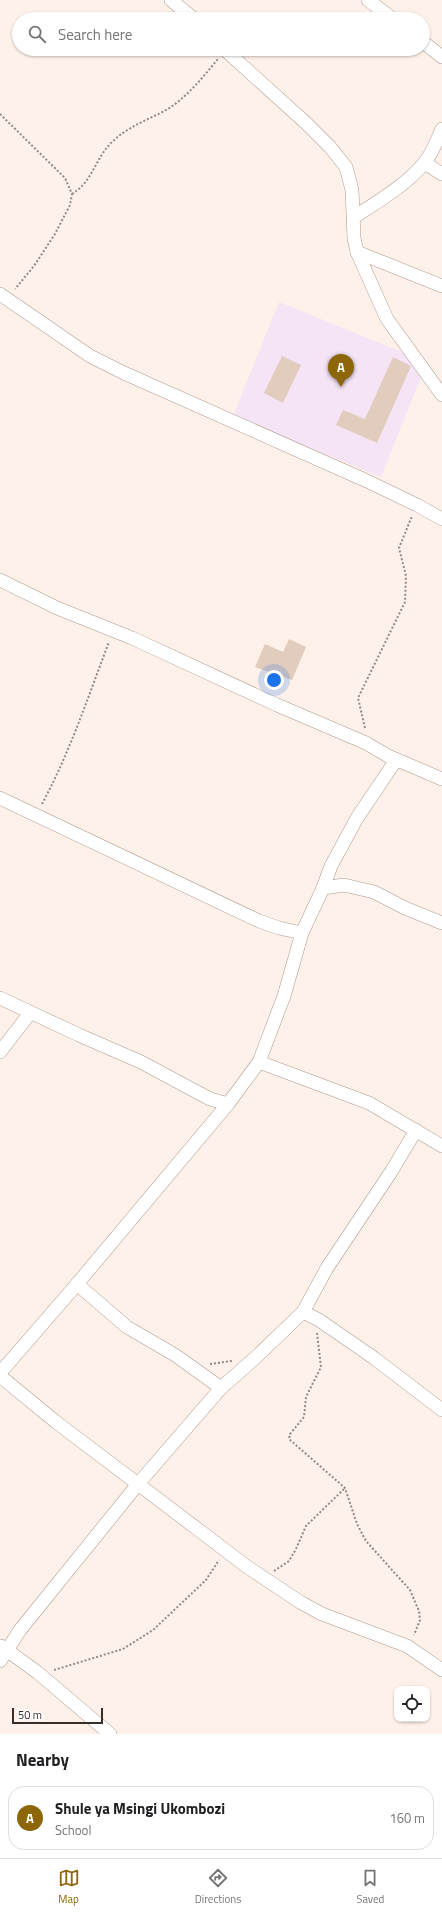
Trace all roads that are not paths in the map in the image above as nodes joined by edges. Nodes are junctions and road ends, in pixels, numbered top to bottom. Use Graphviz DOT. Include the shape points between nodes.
graph roads {
  1 [pos="171,0"];
  2 [pos="368,0"];
  3 [pos="186,12"];
  4 [pos="384,12"];
  5 [pos="430,48"];
  6 [pos="231,56"];
  7 [pos="442,57"];
  8 [pos="442,129"];
  9 [pos="425,163"];
  10 [pos="442,174"];
  11 [pos="354,217"];
  12 [pos="357,252"];
  13 [pos="442,286"];
  14 [pos="3,297"];
  15 [pos="442,395"];
  16 [pos="442,519"];
  17 [pos="0,580"];
  18 [pos="396,760"];
  19 [pos="442,779"];
  20 [pos="0,798"];
  21 [pos="323,888"];
  22 [pos="442,923"];
  23 [pos="302,933"];
  24 [pos="0,998"];
  25 [pos="30,1013"];
  26 [pos="0,1052"];
  27 [pos="259,1062"];
  28 [pos="228,1104"];
  29 [pos="416,1130"];
  30 [pos="442,1146"];
  31 [pos="77,1284"];
  32 [pos="302,1312"];
  33 [pos="0,1374"];
  34 [pos="221,1388"];
  35 [pos="442,1410"];
  36 [pos="138,1484"];
  37 [pos="2,1652"];
  38 [pos="442,1670"];
  39 [pos="110,1734"];
  1 -- 3 [label="street"];
  2 -- 4 [label="street"];
  5 -- 7 [label="street"];
  6 -- 11 [label="street" via="306,123 346,167 352,190"];
  8 -- 9 [label="street"];
  9 -- 10 [label="street"];
  9 -- 11 [label="street" via="383,199"];
  11 -- 12 [label="street"];
  12 -- 13 [label="street"];
  12 -- 15 [label="street" via="387,319"];
  14 -- 16 [label="street" via="90,356 417,505"];
  17 -- 18 [label="street" via="57,608 132,638 366,743"];
  18 -- 19 [label="street"];
  18 -- 21 [label="street" via="357,818 331,866"];
  20 -- 23 [label="street" via="259,920"];
  21 -- 22 [label="street" via="344,885 374,892"];
  21 -- 23 [label="street"];
  23 -- 27 [label="street" via="284,996"];
  24 -- 25 [label="street"];
  25 -- 26 [label="street"];
  25 -- 28 [label="street" via="141,1062 210,1099"];
  27 -- 28 [label="street"];
  27 -- 29 [label="street" via="369,1103"];
  28 -- 31 [label="street"];
  29 -- 30 [label="street"];
  29 -- 32 [label="street" via="327,1268"];
  31 -- 33 [label="street"];
  31 -- 34 [label="street" via="127,1327 194,1368"];
  32 -- 34 [label="street"];
  32 -- 35 [label="street" via="319,1320 374,1358"];
  33 -- 36 [label="street" via="56,1422"];
  34 -- 36 [label="street"];
  36 -- 37 [label="street"];
  36 -- 38 [label="street" via="225,1550 300,1602 322,1614 407,1646"];
  37 -- 39 [label="street" via="37,1672"];
}
